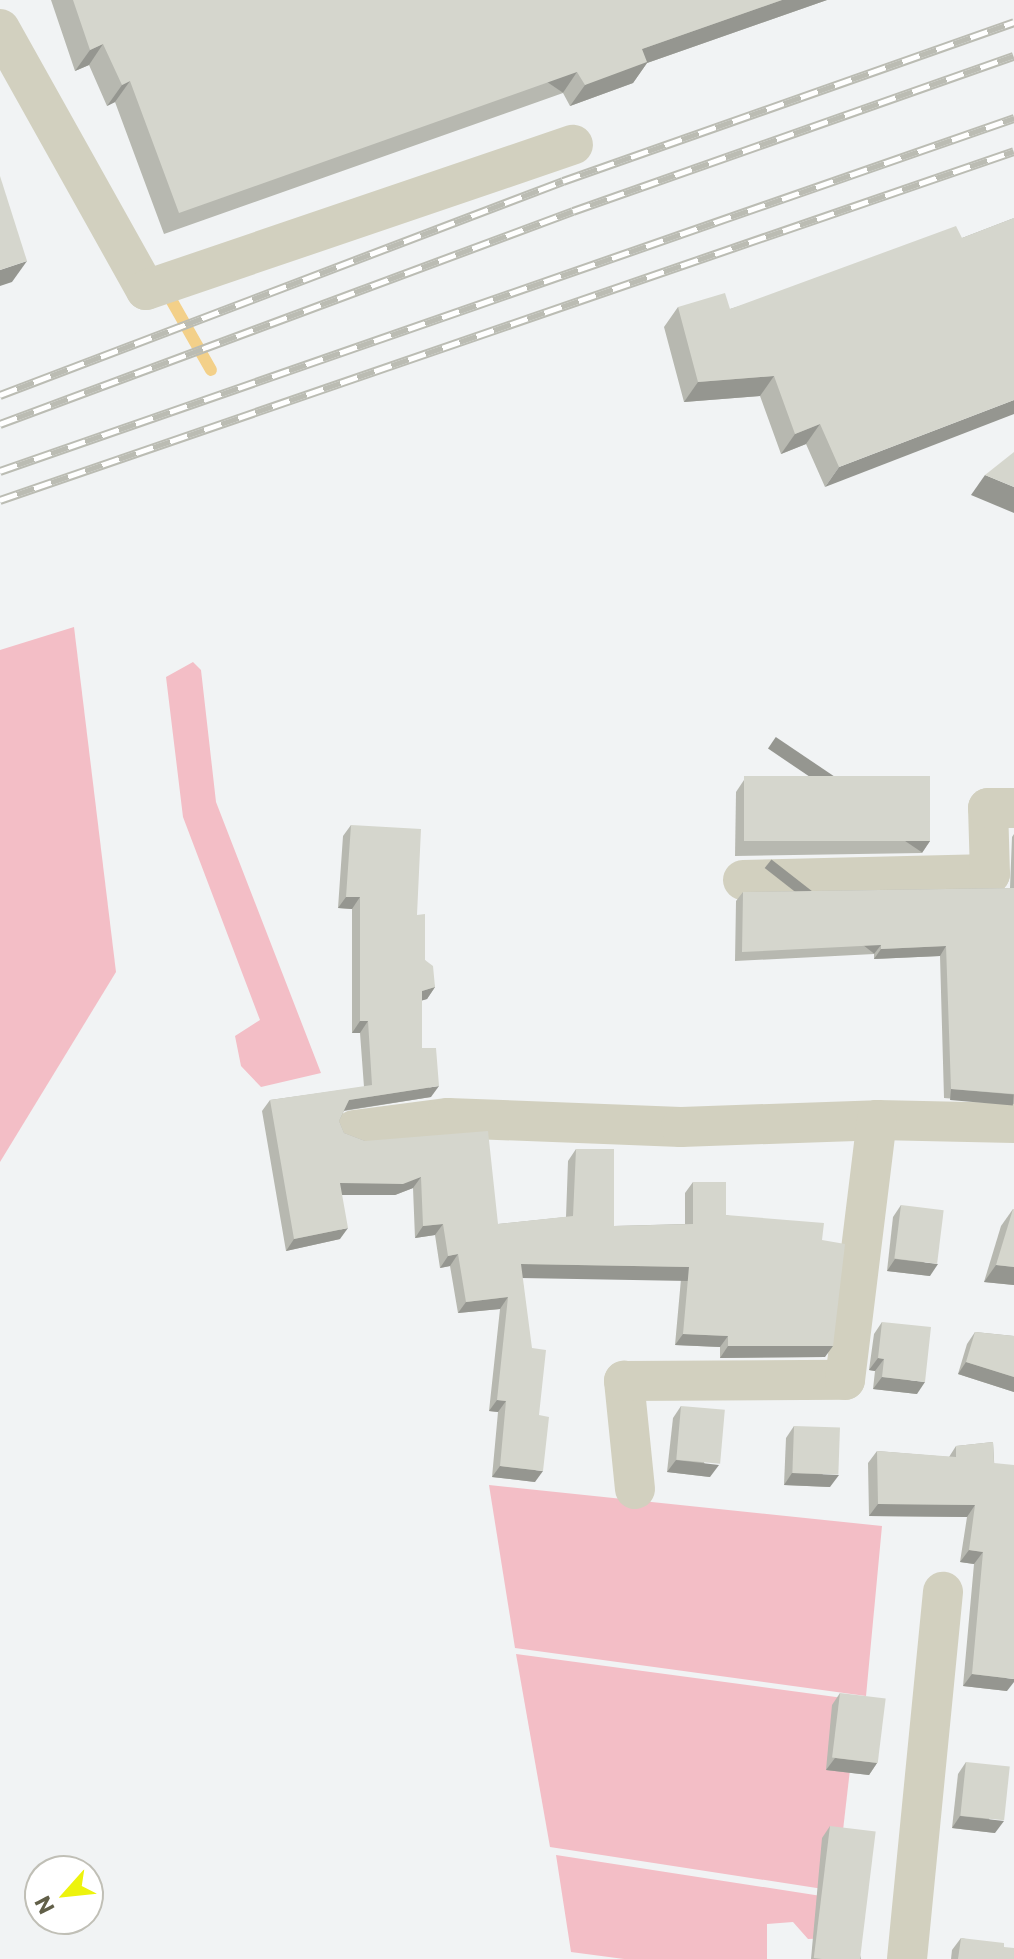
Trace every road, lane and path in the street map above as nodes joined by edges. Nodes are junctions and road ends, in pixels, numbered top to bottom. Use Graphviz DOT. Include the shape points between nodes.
graph roads {
  1 [pos="0,29"];
  2 [pos="573,145"];
  3 [pos="1014,808"];
  4 [pos="743,880"];
  5 [pos="877,1120"];
  6 [pos="1014,1123"];
  7 [pos="354,1130"];
  8 [pos="635,1489"];
  9 [pos="943,1592"];
  10 [pos="907,1959"];
  1 -- 2 [label="street" via="146,290"];
  3 -- 4 [label="street" via="988,808 990,874"];
  5 -- 6 [label="street"];
  5 -- 7 [label="street" via="681,1127 448,1118"];
  5 -- 8 [label="street" via="845,1380 624,1381"];
  9 -- 10 [label="street"];
}
